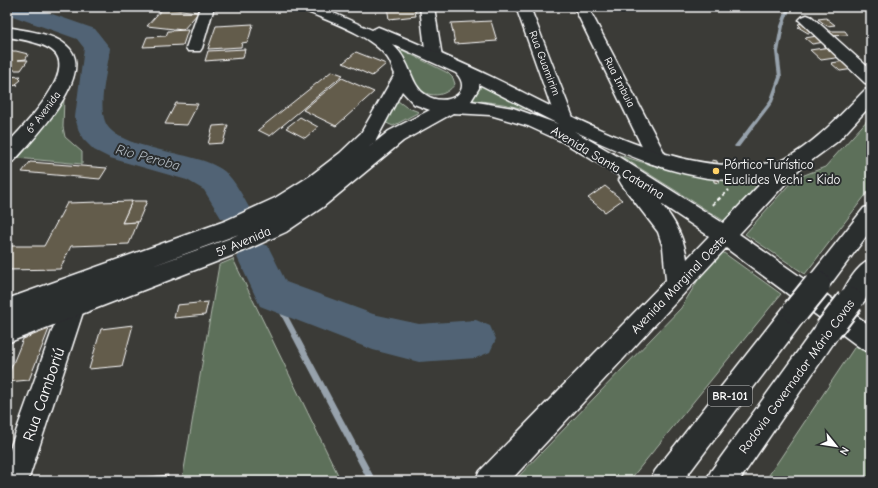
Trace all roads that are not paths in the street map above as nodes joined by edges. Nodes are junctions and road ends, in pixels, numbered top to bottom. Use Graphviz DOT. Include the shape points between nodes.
graph roads {
  1 [pos="207,7"];
  2 [pos="308,7"];
  3 [pos="426,7"];
  4 [pos="523,7"];
  5 [pos="581,7"];
  6 [pos="326,8"];
  7 [pos="807,20"];
  8 [pos="7,32"];
  9 [pos="194,48"];
  10 [pos="434,57"];
  11 [pos="461,69"];
  12 [pos="403,74"];
  13 [pos="871,79"];
  14 [pos="871,94"];
  15 [pos="455,106"];
  16 [pos="565,120"];
  17 [pos="7,156"];
  18 [pos="657,158"];
  19 [pos="790,166"];
  20 [pos="620,168"];
  21 [pos="871,214"];
  22 [pos="725,235"];
  23 [pos="871,270"];
  24 [pos="678,284"];
  25 [pos="821,293"];
  26 [pos="73,306"];
  27 [pos="7,310"];
  28 [pos="7,331"];
  29 [pos="871,341"];
  30 [pos="13,481"];
  31 [pos="490,481"];
  32 [pos="665,481"];
  33 [pos="721,481"];
  1 -- 9 [label="main road"];
  2 -- 12 [label="main road, Avenida Santa Catarina" via="386,46 394,55"];
  3 -- 10 [label="main road"];
  4 -- 16 [label="main road, Rua Guamirim"];
  5 -- 18 [label="main road, Rua Imbuia"];
  6 -- 10 [label="main road, Avenida Santa Catarina"];
  7 -- 13 [label="main road"];
  8 -- 17 [label="main road, 6ª Avenida" via="50,44 63,51 68,60 68,70 52,102"];
  10 -- 11 [label="main road, Avenida Santa Catarina"];
  11 -- 15 [label="main road" via="468,76 470,88 463,100"];
  11 -- 16 [label="main road, Avenida Santa Catarina"];
  12 -- 15 [label="main road, Avenida Santa Catarina" via="409,88 420,100 439,106"];
  12 -- 27 [label="main road, 5ª Avenida" via="364,141 347,158 282,204 233,227"];
  14 -- 19 [label="main road, Avenida Marginal Oeste" via="831,136"];
  15 -- 20 [label="main road, Avenida Santa Catarina" via="516,114 572,138"];
  15 -- 26 [label="main road, 5ª Avenida" via="396,136 316,200 271,230"];
  16 -- 18 [label="main road, Avenida Santa Catarina"];
  18 -- 19 [label="main road, Avenida Santa Catarina" via="719,172 766,171"];
  19 -- 22 [label="main road, Avenida Marginal Oeste"];
  20 -- 22 [label="main road, Avenida Santa Catarina"];
  20 -- 24 [label="main road" via="668,233 674,246"];
  21 -- 25 [label="main road, BR-101"];
  22 -- 24 [label="main road, Avenida Marginal Oeste"];
  22 -- 25 [label="main road, Avenida Santa Catarina"];
  23 -- 33 [label="main road, Rodovia Governador Mário Covas / BR-101, bridge"];
  24 -- 31 [label="main road, Avenida Marginal Oeste"];
  25 -- 29 [label="main road, Avenida Santa Catarina"];
  25 -- 32 [label="main road, BR-101, bridge" via="796,311"];
  26 -- 28 [label="main road, 5ª Avenida"];
  26 -- 30 [label="main road, Rua Camboriú"];
}
